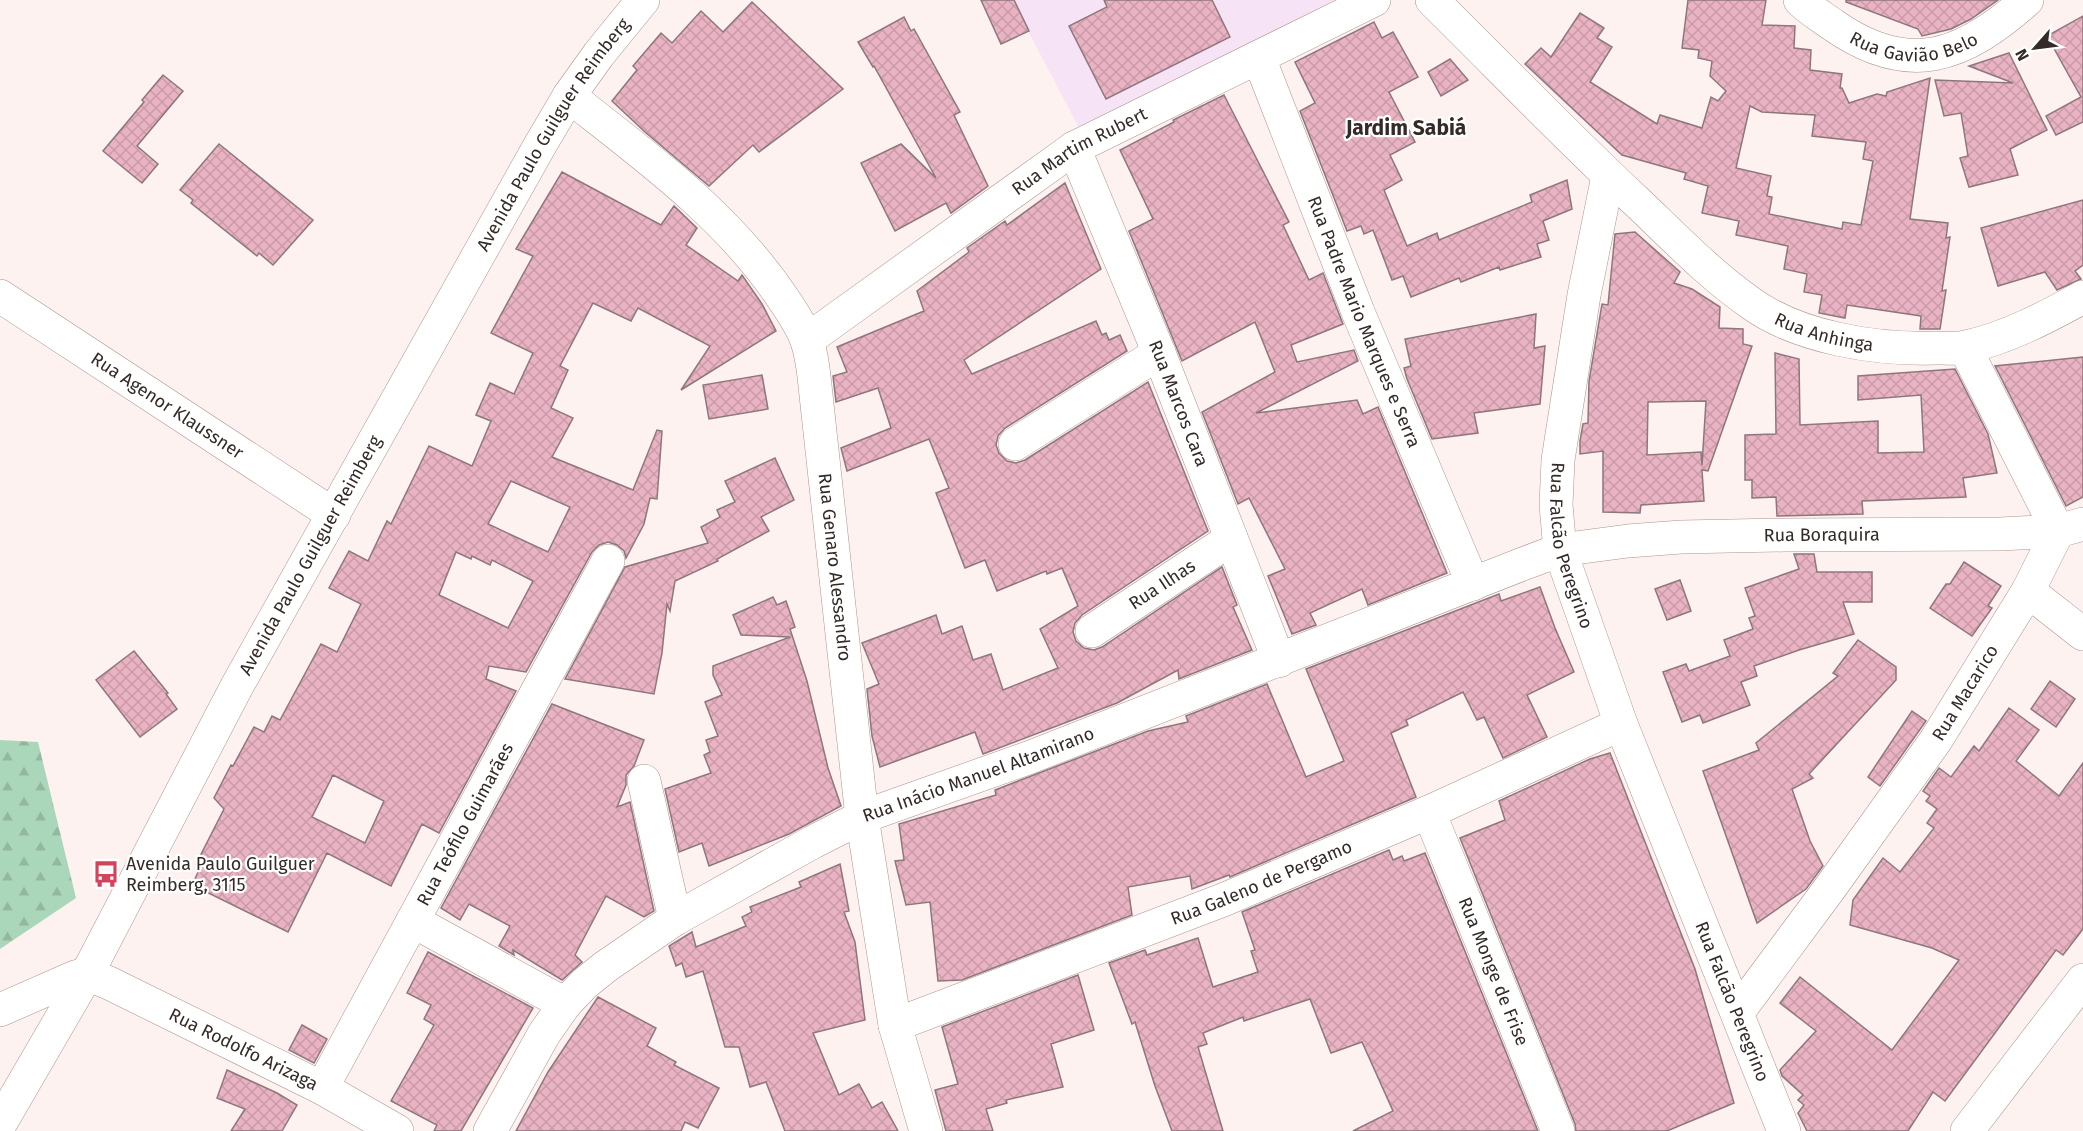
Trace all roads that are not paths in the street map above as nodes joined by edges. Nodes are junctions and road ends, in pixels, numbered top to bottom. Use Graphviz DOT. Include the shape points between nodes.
graph roads {
  1 [pos="644,0"];
  2 [pos="1374,0"];
  3 [pos="1432,0"];
  4 [pos="1800,0"];
  5 [pos="2027,0"];
  6 [pos="1259,58"];
  7 [pos="569,96"];
  8 [pos="1074,148"];
  9 [pos="1608,176"];
  10 [pos="0,296"];
  11 [pos="2083,297"];
  12 [pos="807,340"];
  13 [pos="1965,348"];
  14 [pos="1159,353"];
  15 [pos="1015,444"];
  16 [pos="334,515"];
  17 [pos="2070,527"];
  18 [pos="1231,539"];
  19 [pos="1560,550"];
  20 [pos="608,561"];
  21 [pos="1473,584"];
  22 [pos="2028,591"];
  23 [pos="1092,631"];
  24 [pos="2083,633"];
  25 [pos="1279,661"];
  26 [pos="1621,724"];
  27 [pos="644,781"];
  28 [pos="1429,812"];
  29 [pos="862,817"];
  30 [pos="675,919"];
  31 [pos="413,921"];
  32 [pos="87,974"];
  33 [pos="2083,980"];
  34 [pos="565,1004"];
  35 [pos="0,1010"];
  36 [pos="1738,1012"];
  37 [pos="895,1025"];
  38 [pos="322,1088"];
  39 [pos="0,1124"];
  40 [pos="397,1131"];
  41 [pos="490,1131"];
  42 [pos="926,1131"];
  43 [pos="1558,1131"];
  44 [pos="1784,1131"];
  45 [pos="1967,1131"];
  1 -- 7 [label="street, Avenida Paulo Guilguer Reimberg"];
  2 -- 6 [label="street, Rua Martim Rubert"];
  3 -- 9 [label="street"];
  4 -- 5 [label="street, Rua Gavião Belo" via="1849,36 1882,51 1912,57 1967,43"];
  6 -- 8 [label="street, Rua Martim Rubert"];
  6 -- 21 [label="street, Rua Padre Mario Marques e Serra" via="1358,312"];
  7 -- 12 [label="street, Rua Genaro Alessandro" via="669,175 738,240 769,277"];
  7 -- 16 [label="street, Avenida Paulo Guilguer Reimberg"];
  8 -- 12 [label="street, Rua Martim Rubert"];
  8 -- 14 [label="street, Rua Marcos Cara"];
  9 -- 13 [label="street, Rua Anhinga" via="1694,256 1753,304 1802,329 1864,344 1908,349"];
  9 -- 19 [label="street, Rua Falcão Peregrino" via="1584,295 1558,460"];
  10 -- 16 [label="street, Rua Agenor Klaussner"];
  11 -- 13 [label="street, Rua Anhinga" via="2052,315"];
  12 -- 29 [label="street, Rua Genaro Alessandro"];
  13 -- 17 [label="street"];
  14 -- 15 [label="street"];
  14 -- 18 [label="street, Rua Marcos Cara"];
  16 -- 32 [label="street, Avenida Paulo Guilguer Reimberg" via="237,686"];
  17 -- 19 [label="street, Rua Boraquira" via="2000,534 1681,537"];
  17 -- 22 [label="street, Rua Macarico"];
  18 -- 23 [label="street, Rua Ilhas"];
  18 -- 25 [label="street, Rua Marcos Cara"];
  19 -- 21 [label="street, Rua Inácio Manuel Altamirano"];
  19 -- 26 [label="street, Rua Falcão Peregrino"];
  20 -- 31 [label="street, Rua Teófilo Guimarães"];
  21 -- 25 [label="street, Rua Inácio Manuel Altamirano"];
  22 -- 24 [label="street"];
  22 -- 36 [label="street, Rua Macarico" via="1936,740"];
  25 -- 29 [label="street, Rua Inácio Manuel Altamirano"];
  26 -- 28 [label="street, Rua Galeno de Pergamo"];
  26 -- 36 [label="street, Rua Falcão Peregrino"];
  27 -- 30 [label="street"];
  28 -- 37 [label="street, Rua Galeno de Pergamo" via="1223,900"];
  28 -- 43 [label="street, Rua Monge de Frise"];
  29 -- 30 [label="street, Rua Inácio Manuel Altamirano"];
  29 -- 37 [label="street, Rua Genaro Alessandro"];
  30 -- 34 [label="street, Rua Inácio Manuel Altamirano" via="605,967"];
  31 -- 34 [label="street"];
  31 -- 38 [label="street, Rua Teófilo Guimarães"];
  32 -- 35 [label="street"];
  32 -- 38 [label="street, Rua Rodolfo Arizaga"];
  32 -- 39 [label="street, Avenida Paulo Guilguer Reimberg"];
  33 -- 45 [label="street"];
  34 -- 41 [label="street, Rua Inácio Manuel Altamirano"];
  36 -- 44 [label="street, Rua Falcão Peregrino"];
  37 -- 42 [label="street, Rua Genaro Alessandro"];
  38 -- 40 [label="street, Rua Rodolfo Arizaga"];
}
